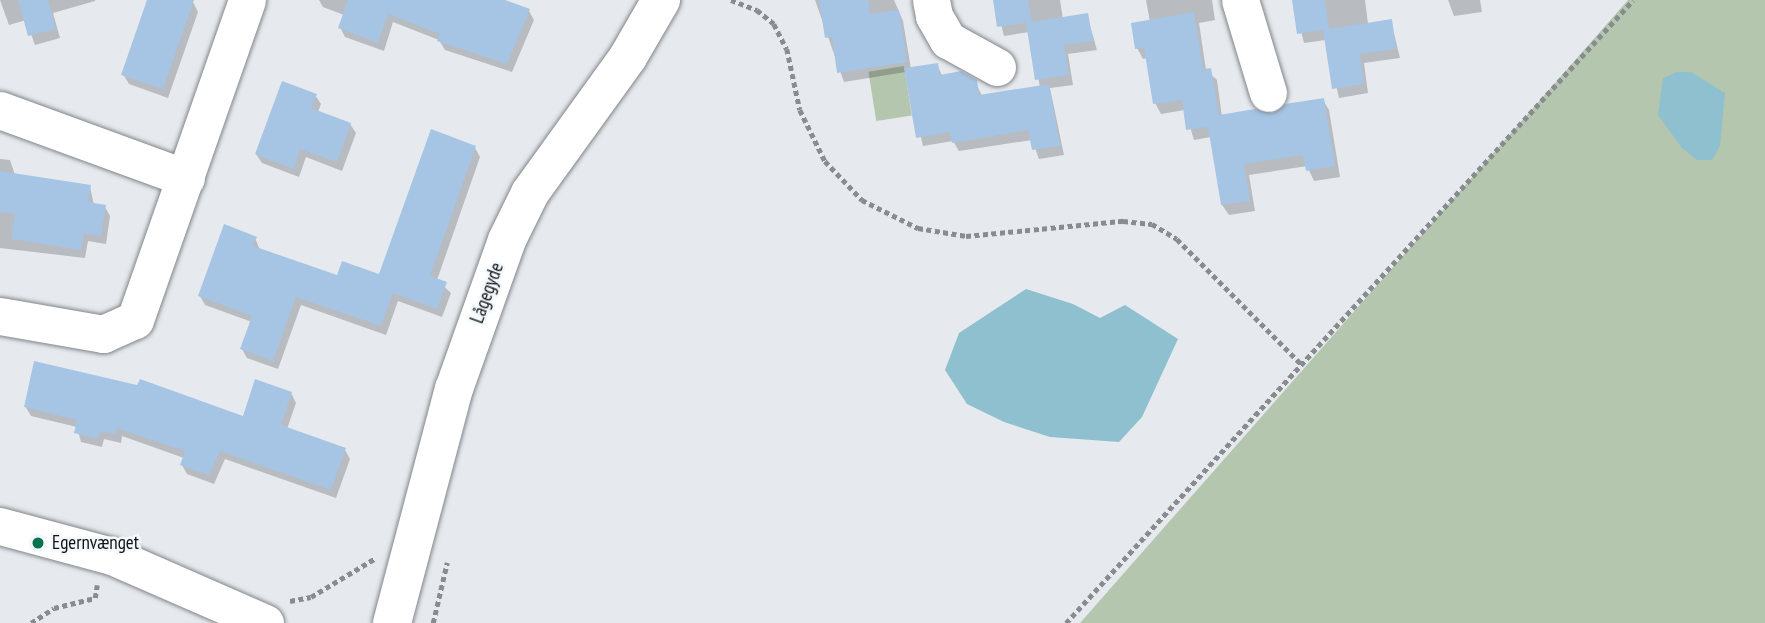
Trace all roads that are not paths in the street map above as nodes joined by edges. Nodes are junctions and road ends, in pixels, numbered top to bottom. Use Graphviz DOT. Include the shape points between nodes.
graph roads {
  1 [pos="247,0"];
  2 [pos="661,0"];
  3 [pos="931,0"];
  4 [pos="1240,0"];
  5 [pos="997,67"];
  6 [pos="1268,93"];
  7 [pos="0,110"];
  8 [pos="186,178"];
  9 [pos="0,316"];
  10 [pos="0,526"];
  11 [pos="252,616"];
  12 [pos="392,623"];
  1 -- 8 [label="street"];
  2 -- 12 [label="street, Lågegyde" via="628,57 530,192 512,228 454,389"];
  3 -- 5 [label="street" via="933,16 948,40"];
  4 -- 6 [label="street"];
  7 -- 8 [label="street"];
  8 -- 9 [label="street" via="135,320 103,334"];
  10 -- 11 [label="street" via="102,552"];
}
